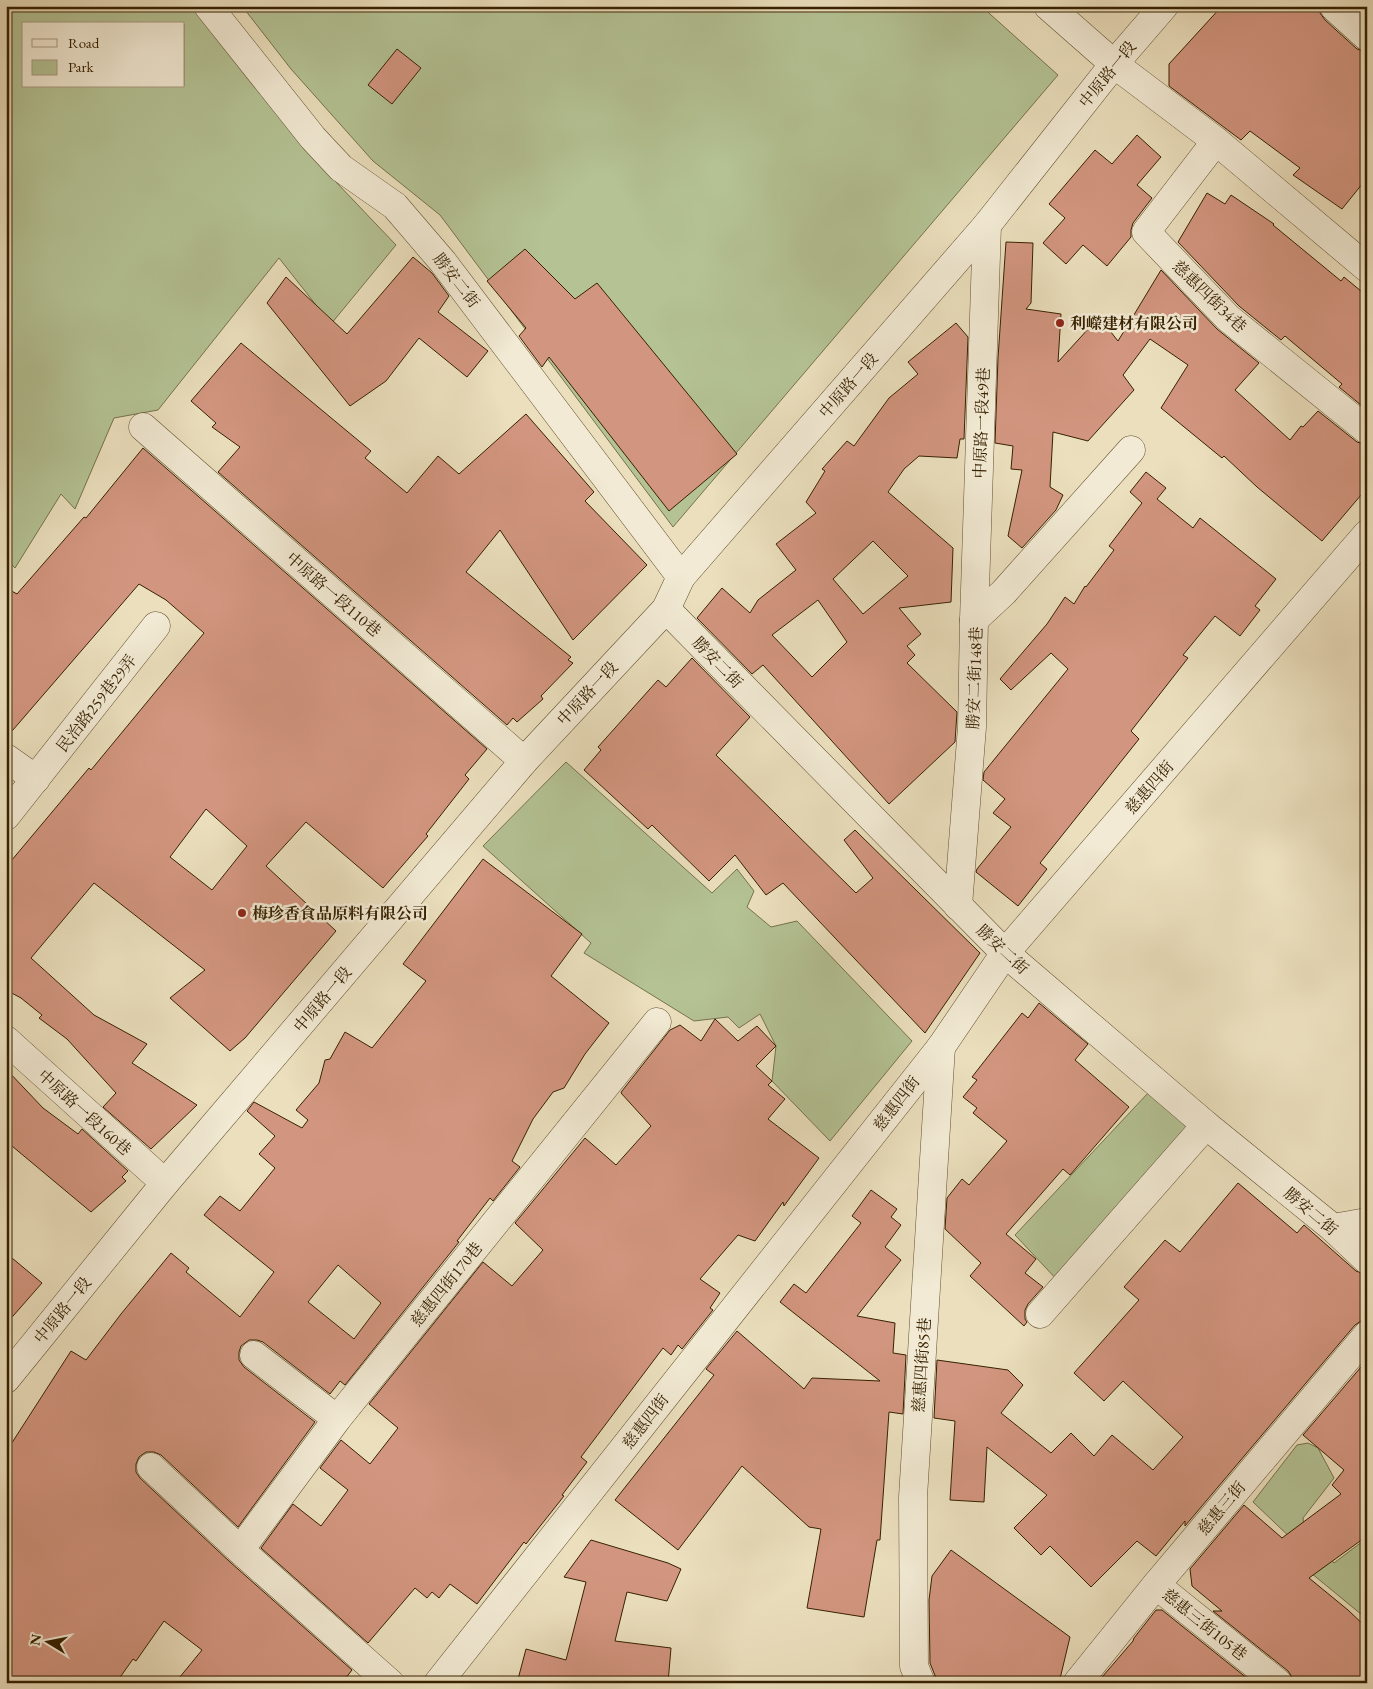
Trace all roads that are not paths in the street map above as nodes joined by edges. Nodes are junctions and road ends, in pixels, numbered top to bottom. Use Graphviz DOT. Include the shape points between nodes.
graph roads {
  1 [pos="208,6"];
  2 [pos="1048,6"];
  3 [pos="1164,6"];
  4 [pos="1335,8"];
  5 [pos="1367,37"];
  6 [pos="1114,64"];
  7 [pos="1216,141"];
  8 [pos="987,225"];
  9 [pos="1367,268"];
  10 [pos="143,427"];
  11 [pos="1367,430"];
  12 [pos="1131,450"];
  13 [pos="1367,534"];
  14 [pos="681,577"];
  15 [pos="666,609"];
  16 [pos="974,620"];
  17 [pos="156,626"];
  18 [pos="6,758"];
  19 [pos="524,761"];
  20 [pos="36,779"];
  21 [pos="6,816"];
  22 [pos="958,906"];
  23 [pos="1005,952"];
  24 [pos="657,1022"];
  25 [pos="6,1040"];
  26 [pos="940,1046"];
  27 [pos="1206,1124"];
  28 [pos="165,1184"];
  29 [pos="1367,1222"];
  30 [pos="1333,1228"];
  31 [pos="1367,1260"];
  32 [pos="1040,1314"];
  33 [pos="1367,1334"];
  34 [pos="254,1354"];
  35 [pos="6,1379"];
  36 [pos="337,1420"];
  37 [pos="151,1466"];
  38 [pos="240,1550"];
  39 [pos="1156,1585"];
  40 [pos="390,1683"];
  41 [pos="438,1683"];
  42 [pos="921,1683"];
  43 [pos="1077,1683"];
  44 [pos="1278,1683"];
  1 -- 14 [label="street, 勝安二街" via="312,138 341,168 395,206 444,262"];
  2 -- 6 [label="street"];
  3 -- 6 [label="street, 中原路一段"];
  4 -- 5 [label="street"];
  6 -- 7 [label="street"];
  6 -- 8 [label="street, 中原路一段"];
  7 -- 9 [label="street"];
  7 -- 11 [label="street, 慈惠四街34巷" via="1146,232 1228,318"];
  8 -- 14 [label="street, 中原路一段"];
  8 -- 16 [label="street, 中原路一段49巷"];
  10 -- 19 [label="street, 中原路一段110巷"];
  12 -- 16 [label="street, 勝安二街148巷" via="1004,592"];
  13 -- 23 [label="street, 慈惠四街"];
  14 -- 15 [label="street, 中原路一段"];
  15 -- 19 [label="street, 中原路一段"];
  15 -- 22 [label="street, 勝安二街"];
  16 -- 22 [label="street, 勝安二街148巷" via="972,727"];
  17 -- 20 [label="street, 民治路259巷29弄"];
  18 -- 20 [label="street"];
  19 -- 28 [label="street, 中原路一段"];
  20 -- 21 [label="street, 民治路259巷29弄"];
  22 -- 23 [label="street, 勝安二街"];
  23 -- 26 [label="street, 慈惠四街"];
  23 -- 27 [label="street, 勝安二街"];
  24 -- 36 [label="street, 慈惠四街170巷"];
  25 -- 28 [label="street, 中原路一段160巷"];
  26 -- 41 [label="street, 慈惠四街"];
  26 -- 42 [label="street, 慈惠四街85巷" via="913,1497 914,1666"];
  27 -- 30 [label="street, 勝安二街"];
  27 -- 32 [label="street"];
  28 -- 35 [label="street, 中原路一段"];
  29 -- 30 [label="street"];
  30 -- 31 [label="street, 勝安二街"];
  33 -- 39 [label="street, 慈惠三街"];
  34 -- 36 [label="street"];
  36 -- 38 [label="street, 慈惠四街170巷"];
  37 -- 38 [label="street"];
  38 -- 40 [label="street"];
  39 -- 43 [label="street, 慈惠三街"];
  39 -- 44 [label="street, 慈惠三街105巷"];
}
